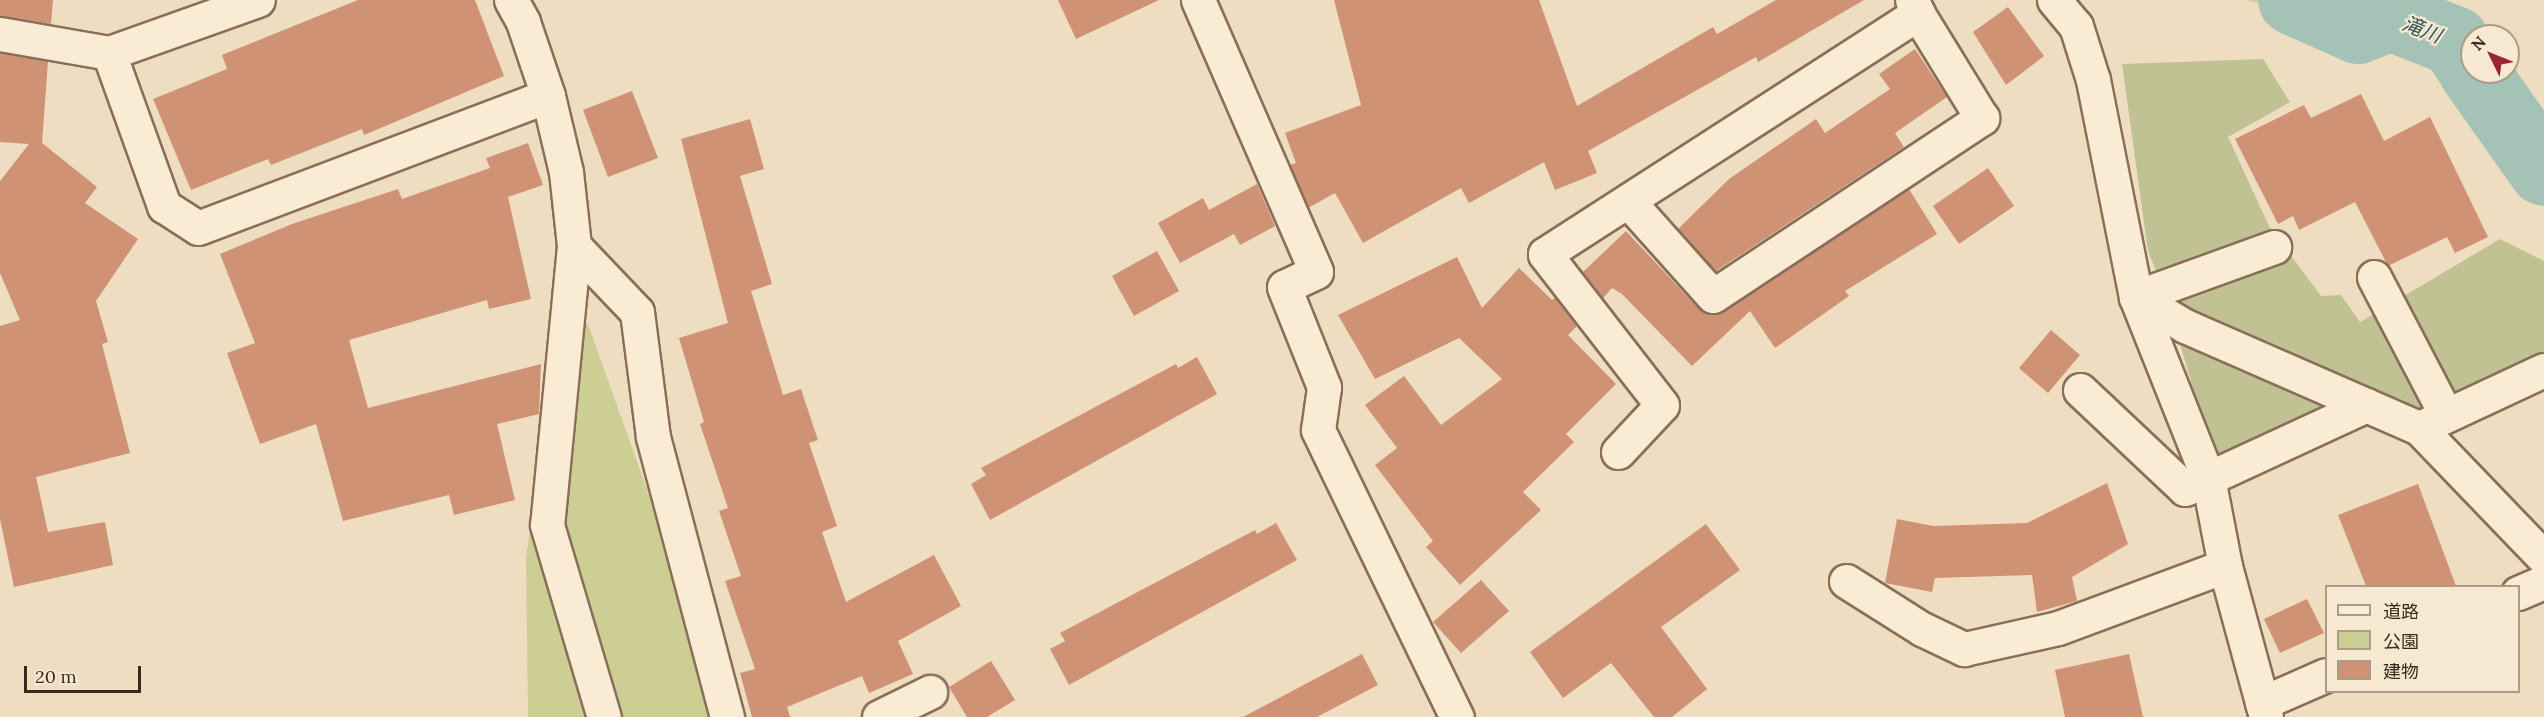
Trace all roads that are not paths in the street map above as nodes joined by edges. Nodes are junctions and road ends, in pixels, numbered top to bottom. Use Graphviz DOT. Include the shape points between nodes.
graph roads {
  1 [pos="258,0"];
  2 [pos="511,0"];
  3 [pos="1198,0"];
  4 [pos="2054,0"];
  5 [pos="1915,7"];
  6 [pos="0,34"];
  7 [pos="109,54"];
  8 [pos="548,96"];
  9 [pos="1628,201"];
  10 [pos="574,246"];
  11 [pos="2274,247"];
  12 [pos="2374,277"];
  13 [pos="2136,297"];
  14 [pos="2544,370"];
  15 [pos="2080,390"];
  16 [pos="2367,405"];
  17 [pos="2433,422"];
  18 [pos="1618,452"];
  19 [pos="2208,478"];
  20 [pos="2544,558"];
  21 [pos="2225,566"];
  22 [pos="1846,581"];
  23 [pos="2544,582"];
  24 [pos="2520,592"];
  25 [pos="2325,676"];
  26 [pos="930,692"];
  27 [pos="2264,710"];
  28 [pos="604,717"];
  29 [pos="727,717"];
  30 [pos="879,717"];
  31 [pos="1457,717"];
  1 -- 7 [label="street"];
  2 -- 8 [label="street" via="523,22"];
  3 -- 31 [label="street" via="1316,272 1284,287 1324,387 1318,430"];
  4 -- 13 [label="street" via="2076,26 2093,80"];
  5 -- 9 [label="street"];
  5 -- 9 [label="street" via="1982,118 1713,296"];
  6 -- 7 [label="street"];
  7 -- 8 [label="street" via="164,206 198,228"];
  8 -- 10 [label="street" via="566,172"];
  9 -- 18 [label="street" via="1545,254 1662,405"];
  10 -- 28 [label="street" via="547,525"];
  10 -- 29 [label="street" via="637,312 653,437"];
  11 -- 13 [label="street"];
  12 -- 17 [label="street"];
  13 -- 16 [label="street" via="2185,326"];
  13 -- 19 [label="street"];
  14 -- 17 [label="street"];
  15 -- 19 [label="street" via="2185,489"];
  16 -- 17 [label="street"];
  16 -- 19 [label="street"];
  17 -- 20 [label="street"];
  19 -- 21 [label="street"];
  21 -- 22 [label="street" via="2058,628 1964,649 1922,629"];
  21 -- 27 [label="street"];
  23 -- 24 [label="street"];
  25 -- 27 [label="street"];
  26 -- 30 [label="street"];
}
